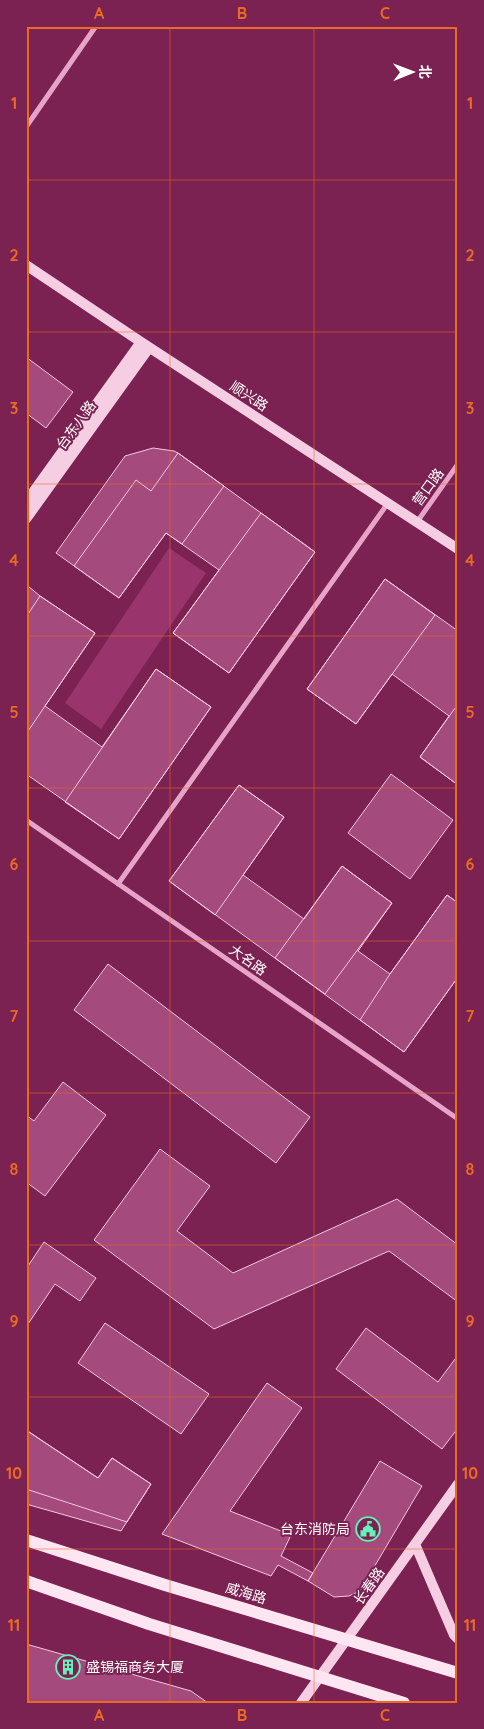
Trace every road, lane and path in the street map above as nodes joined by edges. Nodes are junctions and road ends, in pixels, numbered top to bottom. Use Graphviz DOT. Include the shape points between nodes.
graph roads {
  1 [pos="96,26"];
  2 [pos="26,126"];
  3 [pos="26,265"];
  4 [pos="145,345"];
  5 [pos="458,464"];
  6 [pos="26,502"];
  7 [pos="388,503"];
  8 [pos="26,519"];
  9 [pos="416,522"];
  10 [pos="458,549"];
  11 [pos="26,820"];
  12 [pos="118,884"];
  13 [pos="458,1119"];
  14 [pos="458,1484"];
  15 [pos="26,1540"];
  16 [pos="415,1544"];
  17 [pos="26,1581"];
  18 [pos="458,1639"];
  19 [pos="348,1640"];
  20 [pos="458,1672"];
  21 [pos="321,1676"];
  22 [pos="301,1703"];
  23 [pos="404,1703"];
  1 -- 2 [label="street"];
  3 -- 4 [label="street, 顺兴路"];
  4 -- 6 [label="street, 台东八路"];
  4 -- 7 [label="street, 顺兴路"];
  4 -- 8 [label="street, 台东八路"];
  5 -- 9 [label="street, 营口路"];
  7 -- 9 [label="street, 顺兴路"];
  7 -- 12 [label="street"];
  9 -- 10 [label="street, 顺兴路"];
  11 -- 12 [label="street, 大名路"];
  12 -- 13 [label="street, 大名路"];
  14 -- 16 [label="street, 长春路"];
  15 -- 19 [label="main road, 威海路"];
  16 -- 18 [label="street"];
  16 -- 19 [label="street, 长春路"];
  17 -- 21 [label="main road" via="149,1624"];
  19 -- 20 [label="main road, 威海路"];
  19 -- 21 [label="street, 长春路"];
  21 -- 22 [label="street, 长春路"];
  21 -- 23 [label="main road"];
}
